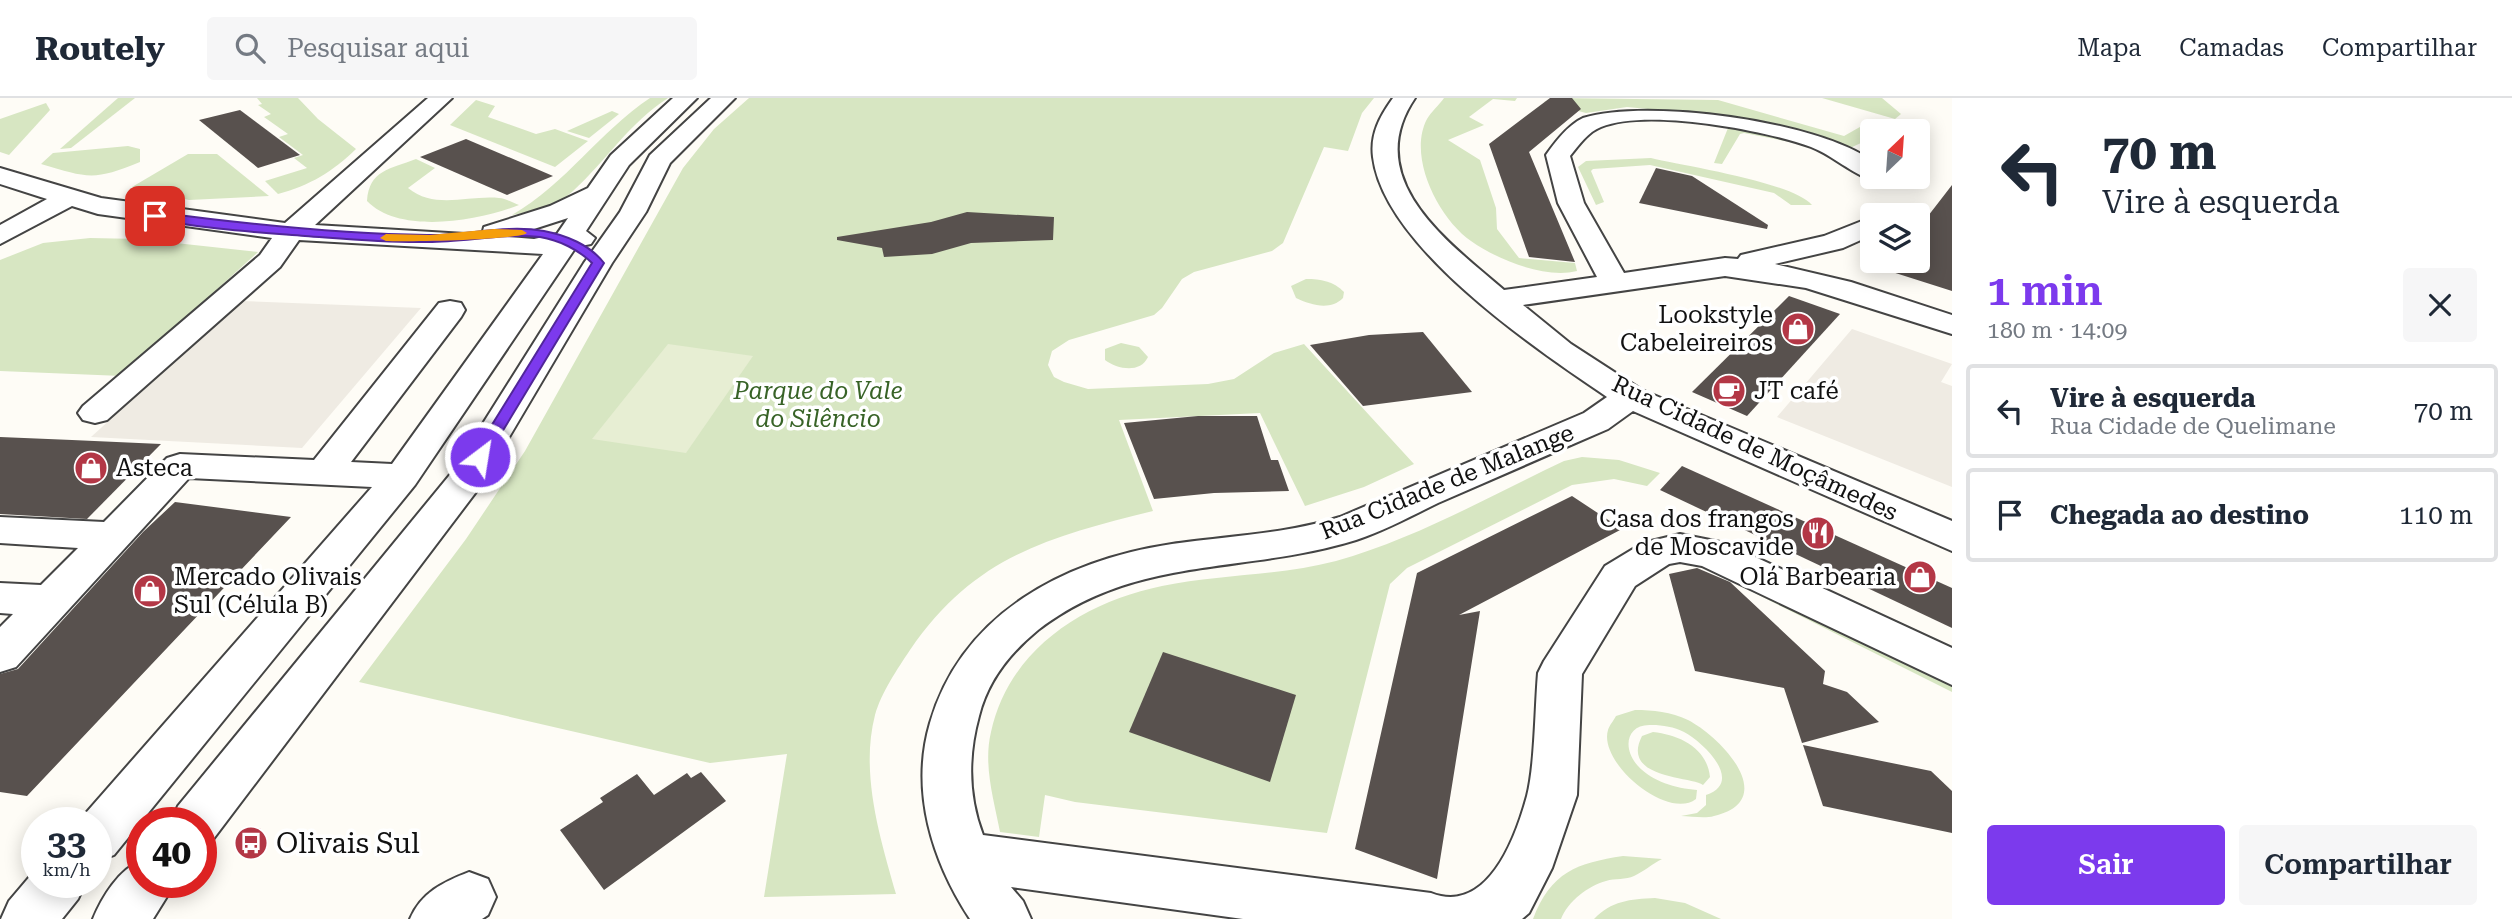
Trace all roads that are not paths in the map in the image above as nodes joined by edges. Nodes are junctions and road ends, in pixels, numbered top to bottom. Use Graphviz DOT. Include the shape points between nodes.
graph roads {
  1 [pos="441,98"];
  2 [pos="686,98"];
  3 [pos="723,98"];
  4 [pos="1404,98"];
  5 [pos="0,176"];
  6 [pos="596,194"];
  7 [pos="69,197"];
  8 [pos="1879,198"];
  9 [pos="633,212"];
  10 [pos="291,232"];
  11 [pos="0,236"];
  12 [pos="487,239"];
  13 [pos="567,241"];
  14 [pos="598,263"];
  15 [pos="1725,267"];
  16 [pos="1616,282"];
  17 [pos="534,289"];
  18 [pos="1497,300"];
  19 [pos="450,310"];
  20 [pos="1952,325"];
  21 [pos="1630,397"];
  22 [pos="96,413"];
  23 [pos="324,472"];
  24 [pos="402,476"];
  25 [pos="0,530"];
  26 [pos="114,536"];
  27 [pos="1952,537"];
  28 [pos="0,598"];
  29 [pos="52,601"];
  30 [pos="0,655"];
  31 [pos="1952,668"];
  32 [pos="208,807"];
  33 [pos="112,820"];
  34 [pos="966,857"];
  35 [pos="45,898"];
  36 [pos="136,898"];
  37 [pos="1312,910"];
  38 [pos="27,919"];
  39 [pos="120,919"];
  40 [pos="1004,919"];
  41 [pos="1431,919"];
  42 [pos="1465,919"];
  1 -- 10 [label="street"];
  2 -- 6 [label="street" via="620,160"];
  3 -- 9 [label="street" via="659,160"];
  4 -- 18 [label="street, Rua Cidade de Moçâmedes" via="1390,118 1385,138 1385,157 1396,194 1424,236"];
  5 -- 7 [label="street"];
  6 -- 12 [label="street"];
  6 -- 13 [label="street"];
  7 -- 10 [label="street" via="194,222"];
  7 -- 11 [label="street"];
  8 -- 15 [label="street" via="1833,242"];
  8 -- 16 [label="street" via="1854,156 1822,142 1766,128 1663,114 1596,120 1558,155 1559,174 1602,264"];
  9 -- 13 [label="street" via="598,232"];
  9 -- 14 [label="street"];
  10 -- 12 [label="street"];
  10 -- 22 [label="street" via="270,261"];
  12 -- 13 [label="street" via="543,234"];
  12 -- 17 [label="street"];
  13 -- 14 [label="street"];
  13 -- 17 [label="street"];
  14 -- 32 [label="street" via="466,479"];
  15 -- 16 [label="street"];
  15 -- 20 [label="street" via="1784,272"];
  16 -- 18 [label="street"];
  17 -- 24 [label="street"];
  18 -- 21 [label="street, Rua Cidade de Moçâmedes" via="1560,351"];
  19 -- 23 [label="street"];
  21 -- 27 [label="street, Rua Cidade de Moçâmedes"];
  21 -- 34 [label="street, Rua Cidade de Malange" via="1596,421 1345,529 1294,542 1126,565 1075,583 1030,611 995,643 966,684 949,733 946,794"];
  23 -- 24 [label="street"];
  23 -- 26 [label="street" via="180,466"];
  24 -- 33 [label="street"];
  25 -- 26 [label="street"];
  26 -- 29 [label="street"];
  28 -- 29 [label="street"];
  29 -- 30 [label="street"];
  31 -- 42 [label="street" via="1711,553 1680,548 1657,553 1620,576 1560,673 1552,795 1526,868 1510,895 1490,913"];
  34 -- 37 [label="street"];
  34 -- 40 [label="street, Rua Cidade de Malange"];
  35 -- 38 [label="street"];
  36 -- 39 [label="street"];
  37 -- 41 [label="street"];
}
